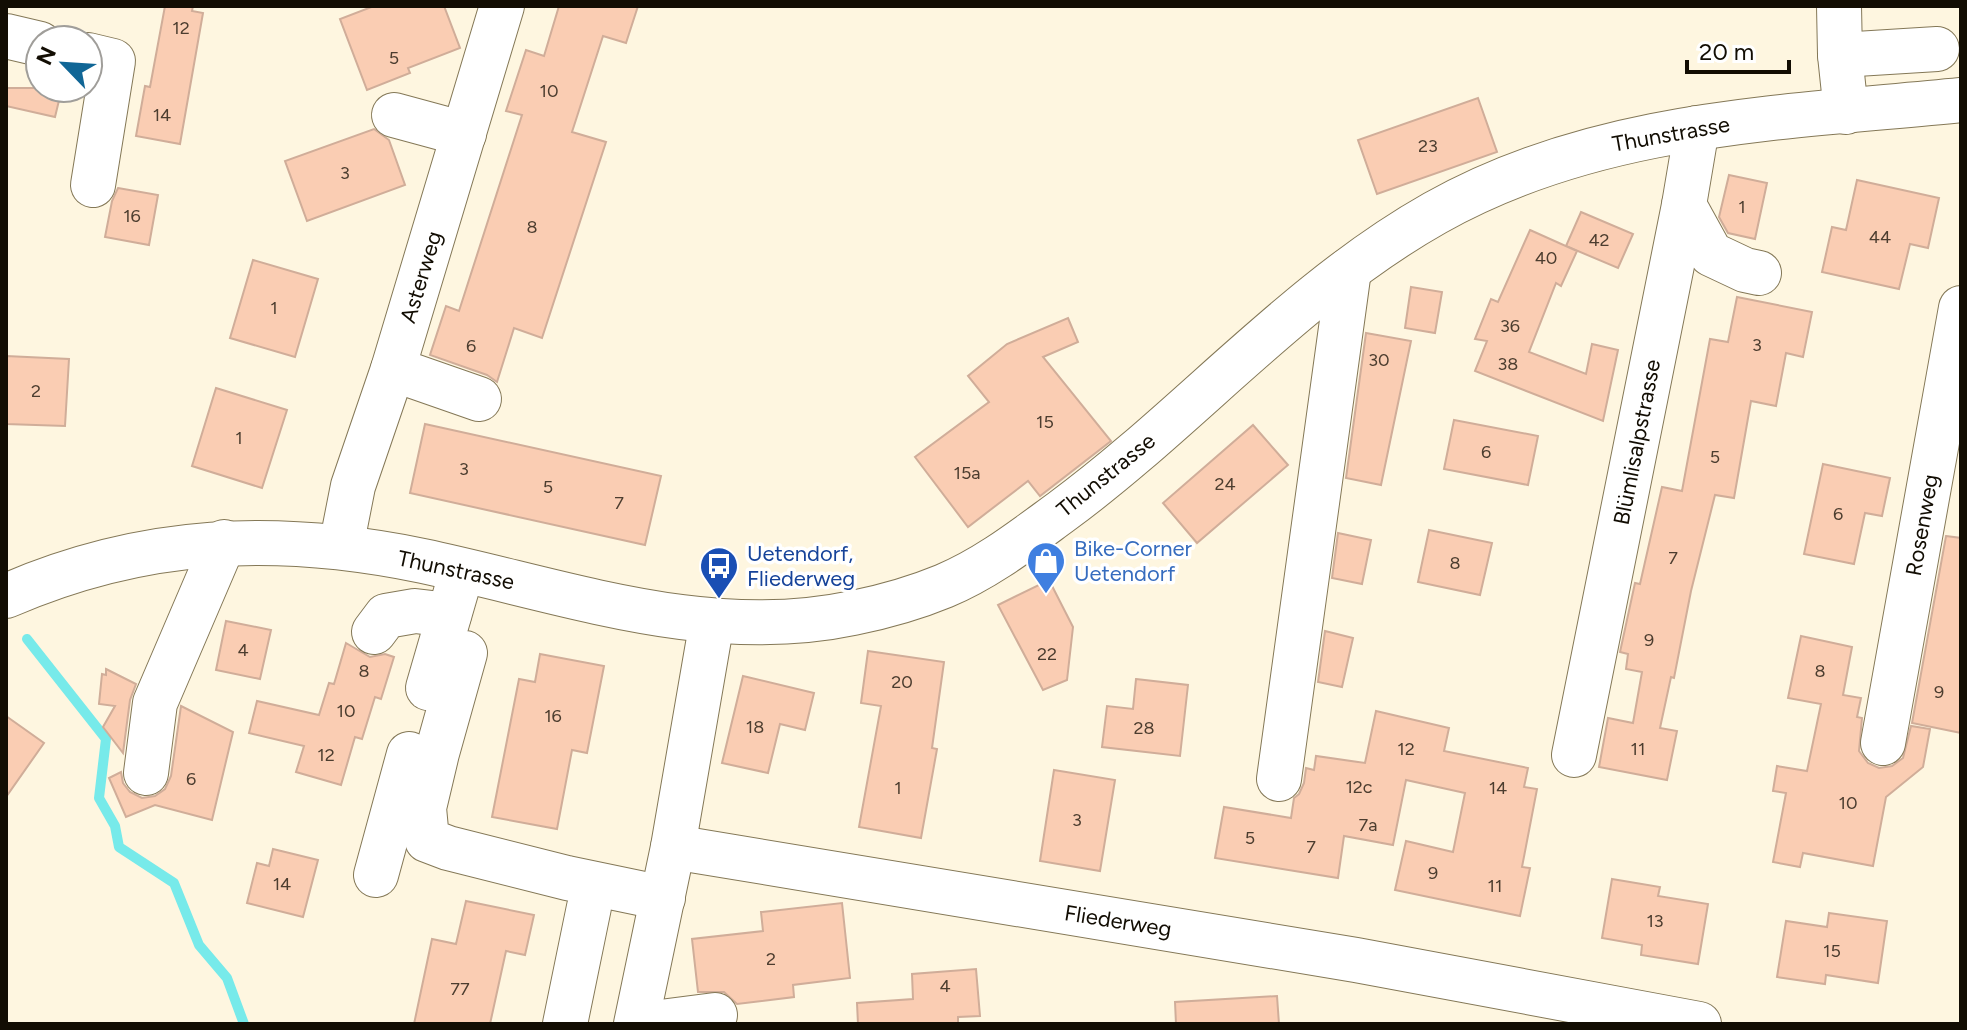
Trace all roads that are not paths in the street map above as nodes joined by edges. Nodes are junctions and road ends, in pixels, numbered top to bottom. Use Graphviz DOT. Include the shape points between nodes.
graph roads {
  1 [pos="502,6"];
  2 [pos="1839,6"];
  3 [pos="1937,49"];
  4 [pos="1840,55"];
  5 [pos="104,59"];
  6 [pos="1961,100"];
  7 [pos="1846,112"];
  8 [pos="394,115"];
  9 [pos="1697,128"];
  10 [pos="464,134"];
  11 [pos="93,185"];
  12 [pos="1684,205"];
  13 [pos="1349,270"];
  14 [pos="1759,273"];
  15 [pos="1961,308"];
  16 [pos="393,369"];
  17 [pos="479,399"];
  18 [pos="224,542"];
  19 [pos="341,547"];
  20 [pos="462,571"];
  21 [pos="6,596"];
  22 [pos="712,621"];
  23 [pos="374,632"];
  24 [pos="457,634"];
  25 [pos="1883,743"];
  26 [pos="1574,755"];
  27 [pos="146,773"];
  28 [pos="1279,779"];
  29 [pos="673,847"];
  30 [pos="376,875"];
  31 [pos="663,898"];
  32 [pos="589,907"];
  33 [pos="1559,1011"];
  34 [pos="715,1015"];
  35 [pos="565,1024"];
  36 [pos="636,1024"];
  37 [pos="645,1024"];
  38 [pos="1699,1024"];
  1 -- 10 [label="street, Asterweg"];
  2 -- 4 [label="street"];
  3 -- 4 [label="street"];
  4 -- 7 [label="street"];
  5 -- 11 [label="street" via="113,61"];
  6 -- 7 [label="street, Thunstrasse"];
  7 -- 9 [label="street, Thunstrasse"];
  8 -- 10 [label="street"];
  9 -- 12 [label="street, Blümlisalpstrasse"];
  9 -- 13 [label="street, Thunstrasse" via="1605,145 1520,172 1433,214"];
  10 -- 16 [label="street, Asterweg"];
  12 -- 14 [label="street" via="1711,254"];
  12 -- 26 [label="street, Blümlisalpstrasse"];
  13 -- 22 [label="street, Thunstrasse" via="1091,490 970,574 927,593 851,614 803,621"];
  13 -- 28 [label="street"];
  15 -- 25 [label="street, Rosenweg"];
  16 -- 17 [label="street"];
  16 -- 19 [label="street, Asterweg" via="353,486"];
  18 -- 19 [label="street, Thunstrasse"];
  18 -- 21 [label="street, Thunstrasse" via="135,554"];
  18 -- 27 [label="street" via="155,703"];
  19 -- 20 [label="street, Thunstrasse"];
  20 -- 22 [label="street, Thunstrasse" via="632,611"];
  20 -- 24 [label="street"];
  22 -- 29 [label="street"];
  23 -- 24 [label="street" via="386,616 415,611"];
  24 -- 30 [label="street"];
  24 -- 31 [label="street" via="424,808 427,840"];
  29 -- 31 [label="street"];
  29 -- 33 [label="street, Fliederweg" via="1356,960"];
  31 -- 36 [label="street"];
  32 -- 35 [label="street"];
  33 -- 38 [label="street, Fliederweg"];
  34 -- 37 [label="street"];
}
